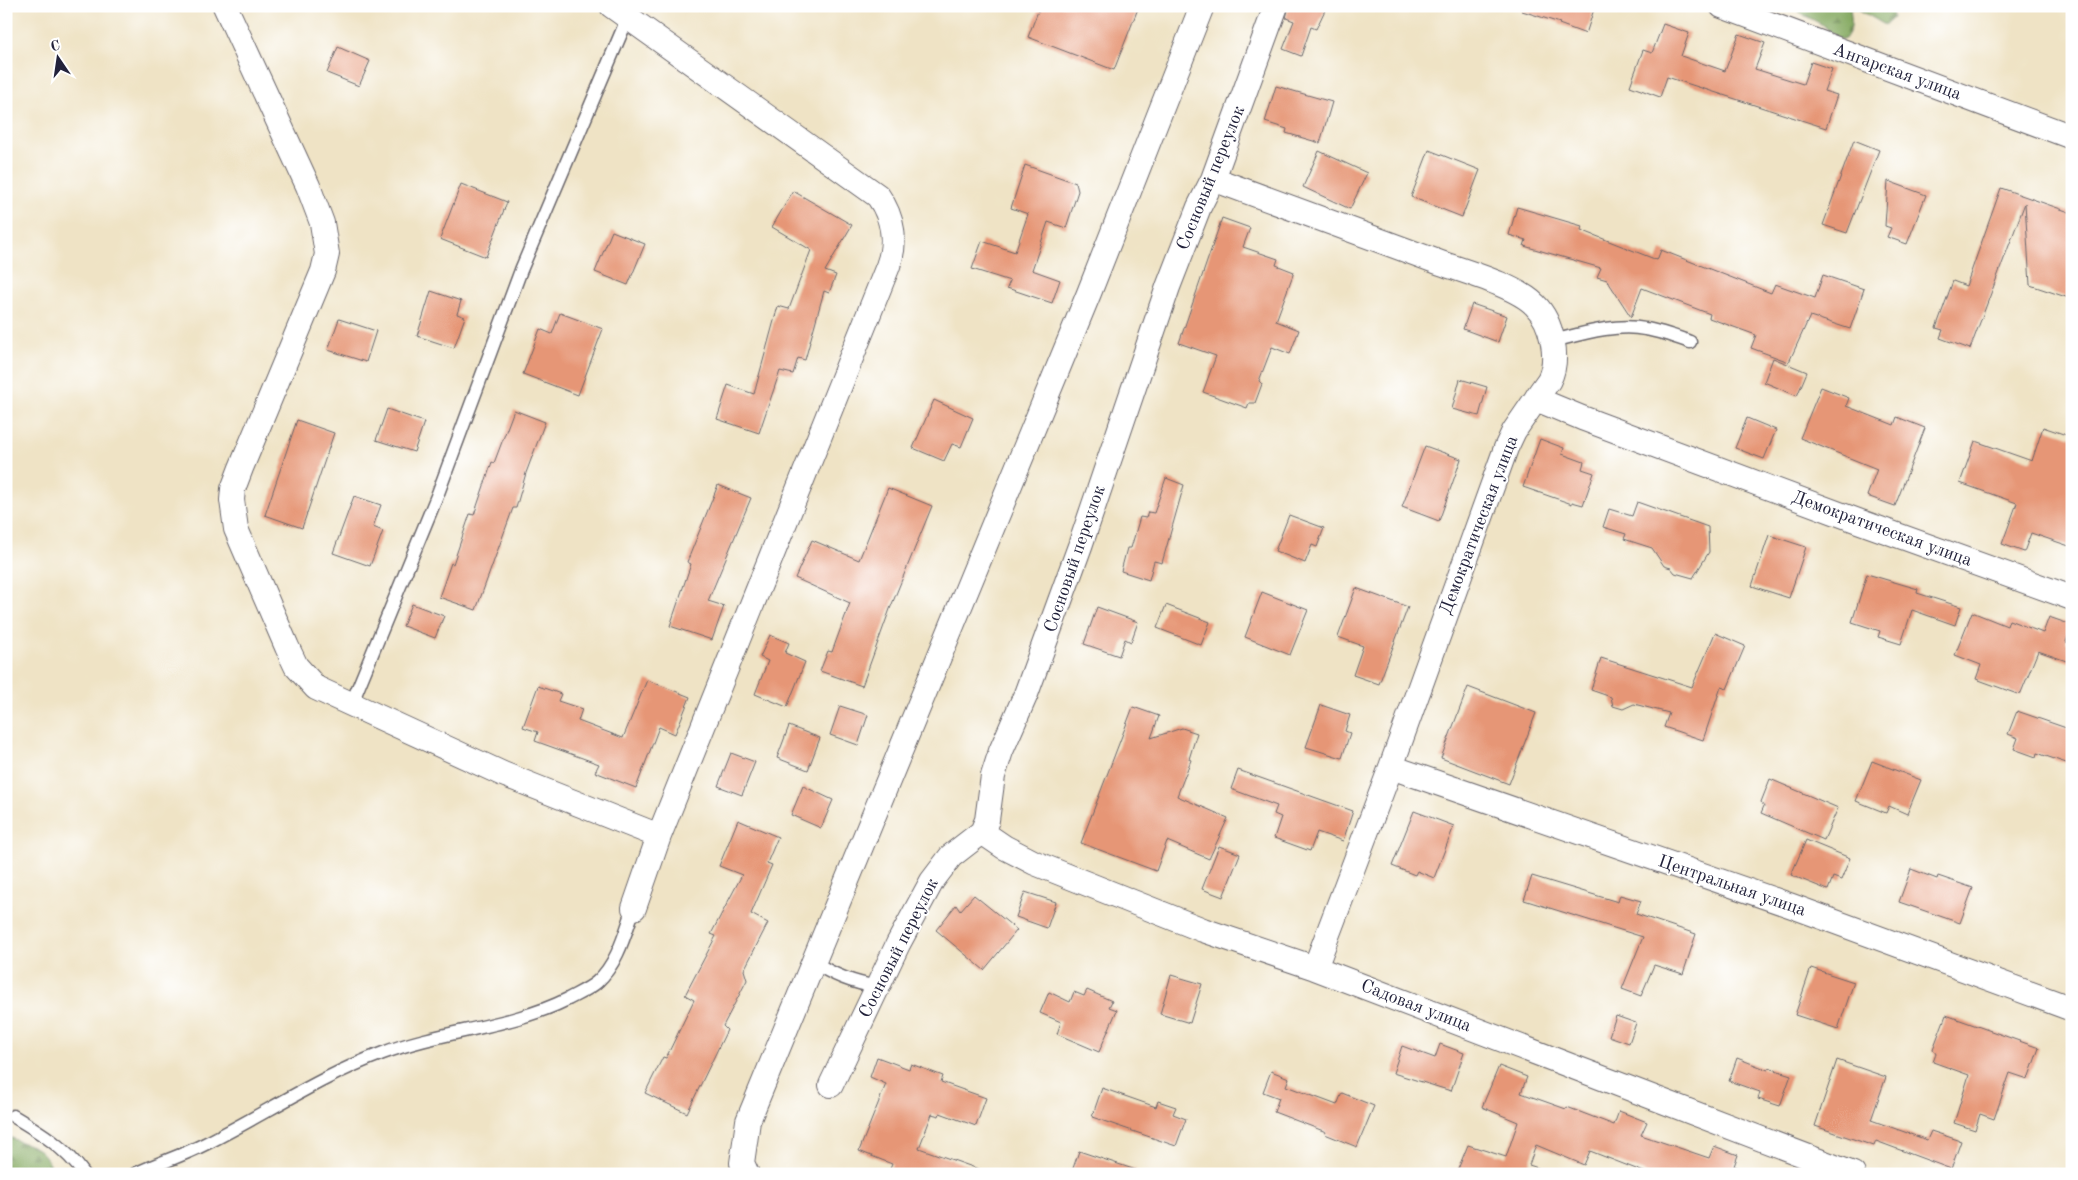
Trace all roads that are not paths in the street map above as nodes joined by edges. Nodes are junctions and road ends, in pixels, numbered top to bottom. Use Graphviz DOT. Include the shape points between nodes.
graph roads {
  1 [pos="225,6"];
  2 [pos="1202,6"];
  3 [pos="1276,6"];
  4 [pos="1722,6"];
  5 [pos="620,12"];
  6 [pos="2072,137"];
  7 [pos="1213,179"];
  8 [pos="1553,341"];
  9 [pos="1690,342"];
  10 [pos="1536,399"];
  11 [pos="2072,598"];
  12 [pos="351,705"];
  13 [pos="1391,767"];
  14 [pos="982,832"];
  15 [pos="659,836"];
  16 [pos="634,908"];
  17 [pos="814,962"];
  18 [pos="1315,968"];
  19 [pos="878,988"];
  20 [pos="2072,1009"];
  21 [pos="831,1085"];
  22 [pos="13,1116"];
  23 [pos="84,1174"];
  24 [pos="135,1174"];
  25 [pos="747,1174"];
  26 [pos="1853,1174"];
  1 -- 12 [label="street" via="308,186 322,224 327,254 323,271 238,474 233,489 233,515 258,584 296,666 316,688"];
  2 -- 17 [label="street" via="1089,293"];
  3 -- 7 [label="street, Сосновый переулок"];
  4 -- 6 [label="street, Ангарская улица"];
  5 -- 12 [label="lane" via="438,496"];
  5 -- 15 [label="street" via="878,196 890,217 894,246"];
  7 -- 8 [label="street" via="1502,286 1535,305"];
  7 -- 14 [label="street, Сосновый переулок" via="1168,287 1080,546 1026,694 1001,751"];
  8 -- 9 [label="lane" via="1581,334 1645,328"];
  8 -- 10 [label="street" via="1553,366"];
  10 -- 11 [label="street, Демократическая улица"];
  10 -- 13 [label="street, Демократическая улица" via="1506,448"];
  12 -- 15 [label="street" via="503,774"];
  13 -- 18 [label="street, Демократическая улица"];
  13 -- 20 [label="street, Центральная улица" via="1792,906"];
  14 -- 18 [label="street, Садовая улица" via="1035,863 1203,930"];
  14 -- 19 [label="street, Сосновый переулок" via="940,868 914,912"];
  15 -- 16 [label="street"];
  16 -- 24 [label="lane" via="617,955 596,982 580,992 526,1017 425,1039 347,1067 204,1145"];
  17 -- 19 [label="lane" via="845,980"];
  17 -- 25 [label="street" via="748,1121 742,1163"];
  18 -- 26 [label="street, Садовая улица"];
  19 -- 21 [label="street, Сосновый переулок"];
  22 -- 23 [label="lane" via="52,1139"];
}
